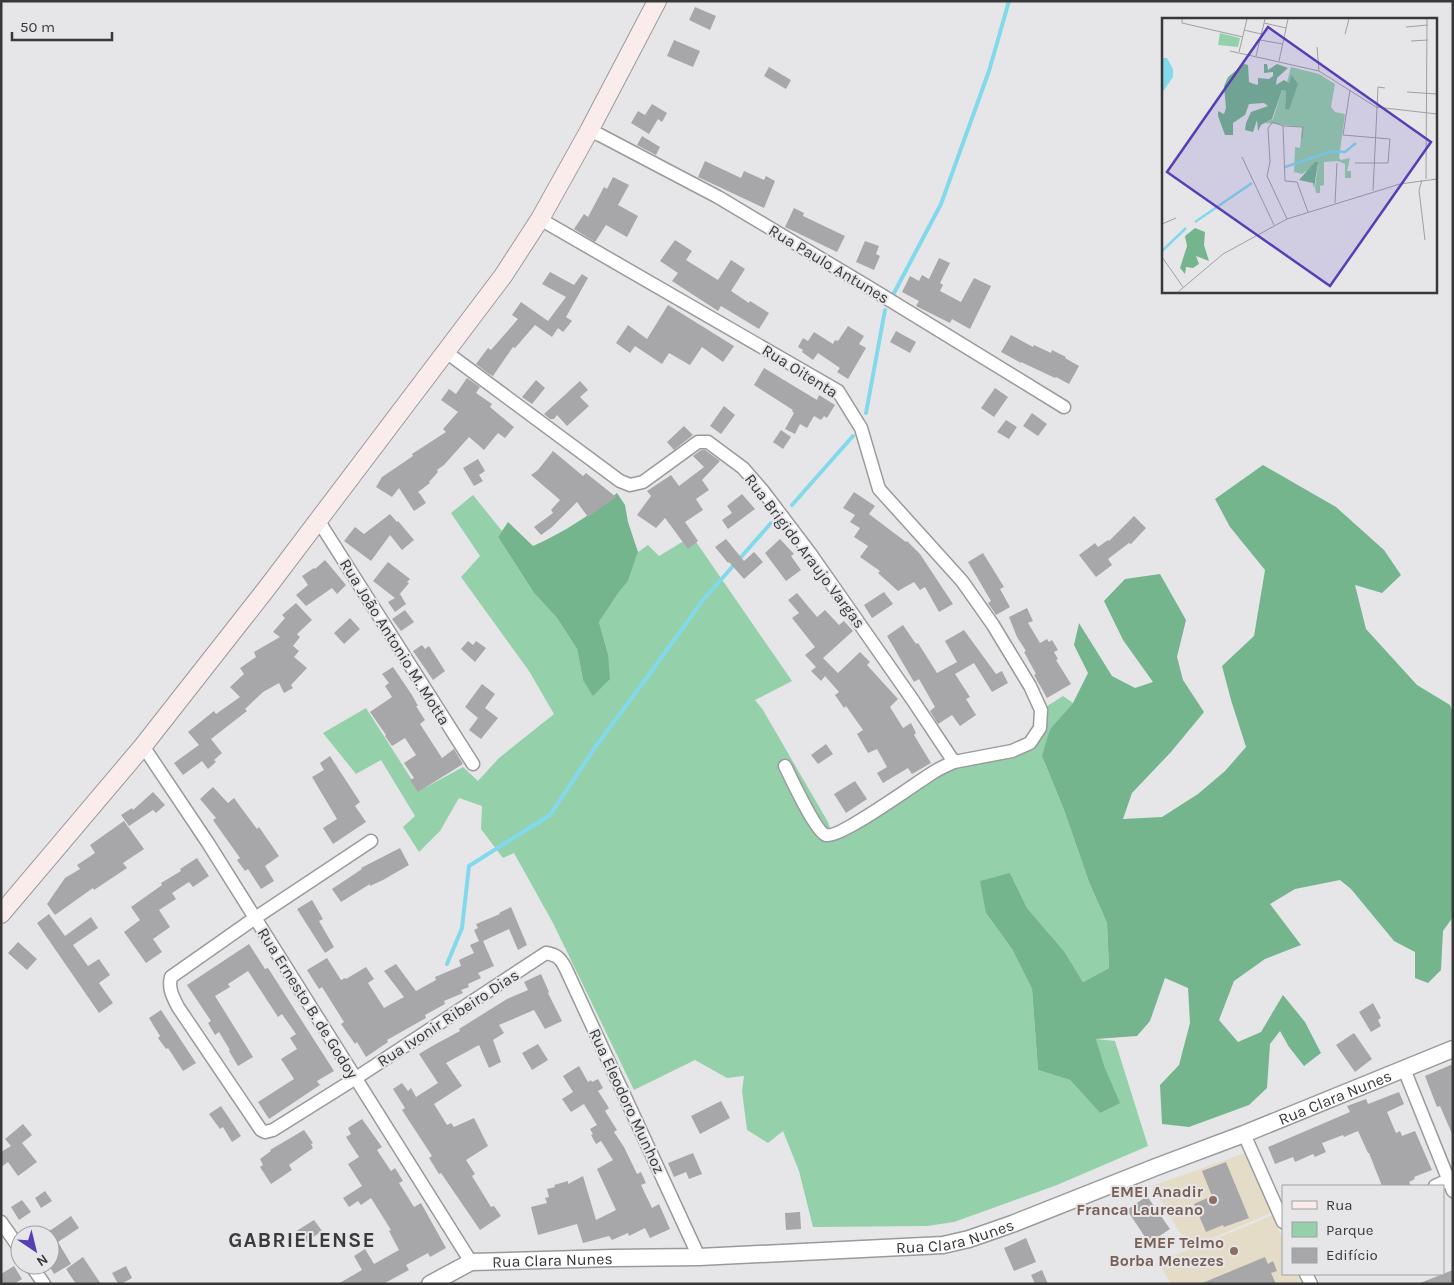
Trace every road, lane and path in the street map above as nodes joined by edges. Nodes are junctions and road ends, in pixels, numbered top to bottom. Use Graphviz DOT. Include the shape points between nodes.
graph roads {
  1 [pos="657,1"];
  2 [pos="590,131"];
  3 [pos="540,219"];
  4 [pos="446,352"];
  5 [pos="1064,407"];
  6 [pos="318,520"];
  7 [pos="143,746"];
  8 [pos="954,762"];
  9 [pos="473,764"];
  10 [pos="785,766"];
  11 [pos="371,841"];
  12 [pos="1,914"];
  13 [pos="255,918"];
  14 [pos="546,953"];
  15 [pos="1453,1049"];
  16 [pos="1404,1069"];
  17 [pos="356,1078"];
  18 [pos="1244,1134"];
  19 [pos="1450,1186"];
  20 [pos="1282,1220"];
  21 [pos="1,1222"];
  22 [pos="10,1235"];
  23 [pos="699,1257"];
  24 [pos="470,1262"];
  25 [pos="430,1284"];
  1 -- 2 [label="main road"];
  2 -- 3 [label="main road"];
  2 -- 5 [label="street, Rua Paulo Antunes" via="718,197"];
  3 -- 4 [label="main road" via="503,276"];
  3 -- 8 [label="street, Rua Oitenta" via="838,391 861,428 879,488 962,581 993,625 1041,710 1040,728 1030,743 1012,751"];
  4 -- 6 [label="main road"];
  4 -- 8 [label="street, Rua Brigido Araujo Vargas" via="620,481 630,485 643,482 698,442 708,442 743,468 810,553"];
  6 -- 7 [label="main road"];
  6 -- 9 [label="street, Rua João Antonio M. Motta"];
  7 -- 12 [label="main road"];
  7 -- 13 [label="street, Rua Ernesto B. de Godoy"];
  8 -- 10 [label="street" via="842,831 828,836 810,815"];
  11 -- 13 [label="street"];
  13 -- 17 [label="street, Rua Ernesto B. de Godoy"];
  13 -- 17 [label="street, Rua Ivonir Ribeiro Dias" via="171,977 171,994 178,1008 261,1130 266,1132"];
  14 -- 17 [label="street, Rua Ivonir Ribeiro Dias"];
  14 -- 23 [label="street, Rua Eleodoro Munhoz" via="561,959"];
  15 -- 16 [label="street, Rua Clara Nunes"];
  16 -- 18 [label="street, Rua Clara Nunes"];
  16 -- 19 [label="street"];
  17 -- 24 [label="street, Rua Ernesto B. de Godoy"];
  18 -- 20 [label="street"];
  18 -- 23 [label="street, Rua Clara Nunes" via="970,1239 943,1245"];
  21 -- 22 [label="street"];
  23 -- 24 [label="street, Rua Clara Nunes"];
  24 -- 25 [label="street, Rua Clara Nunes"];
}
